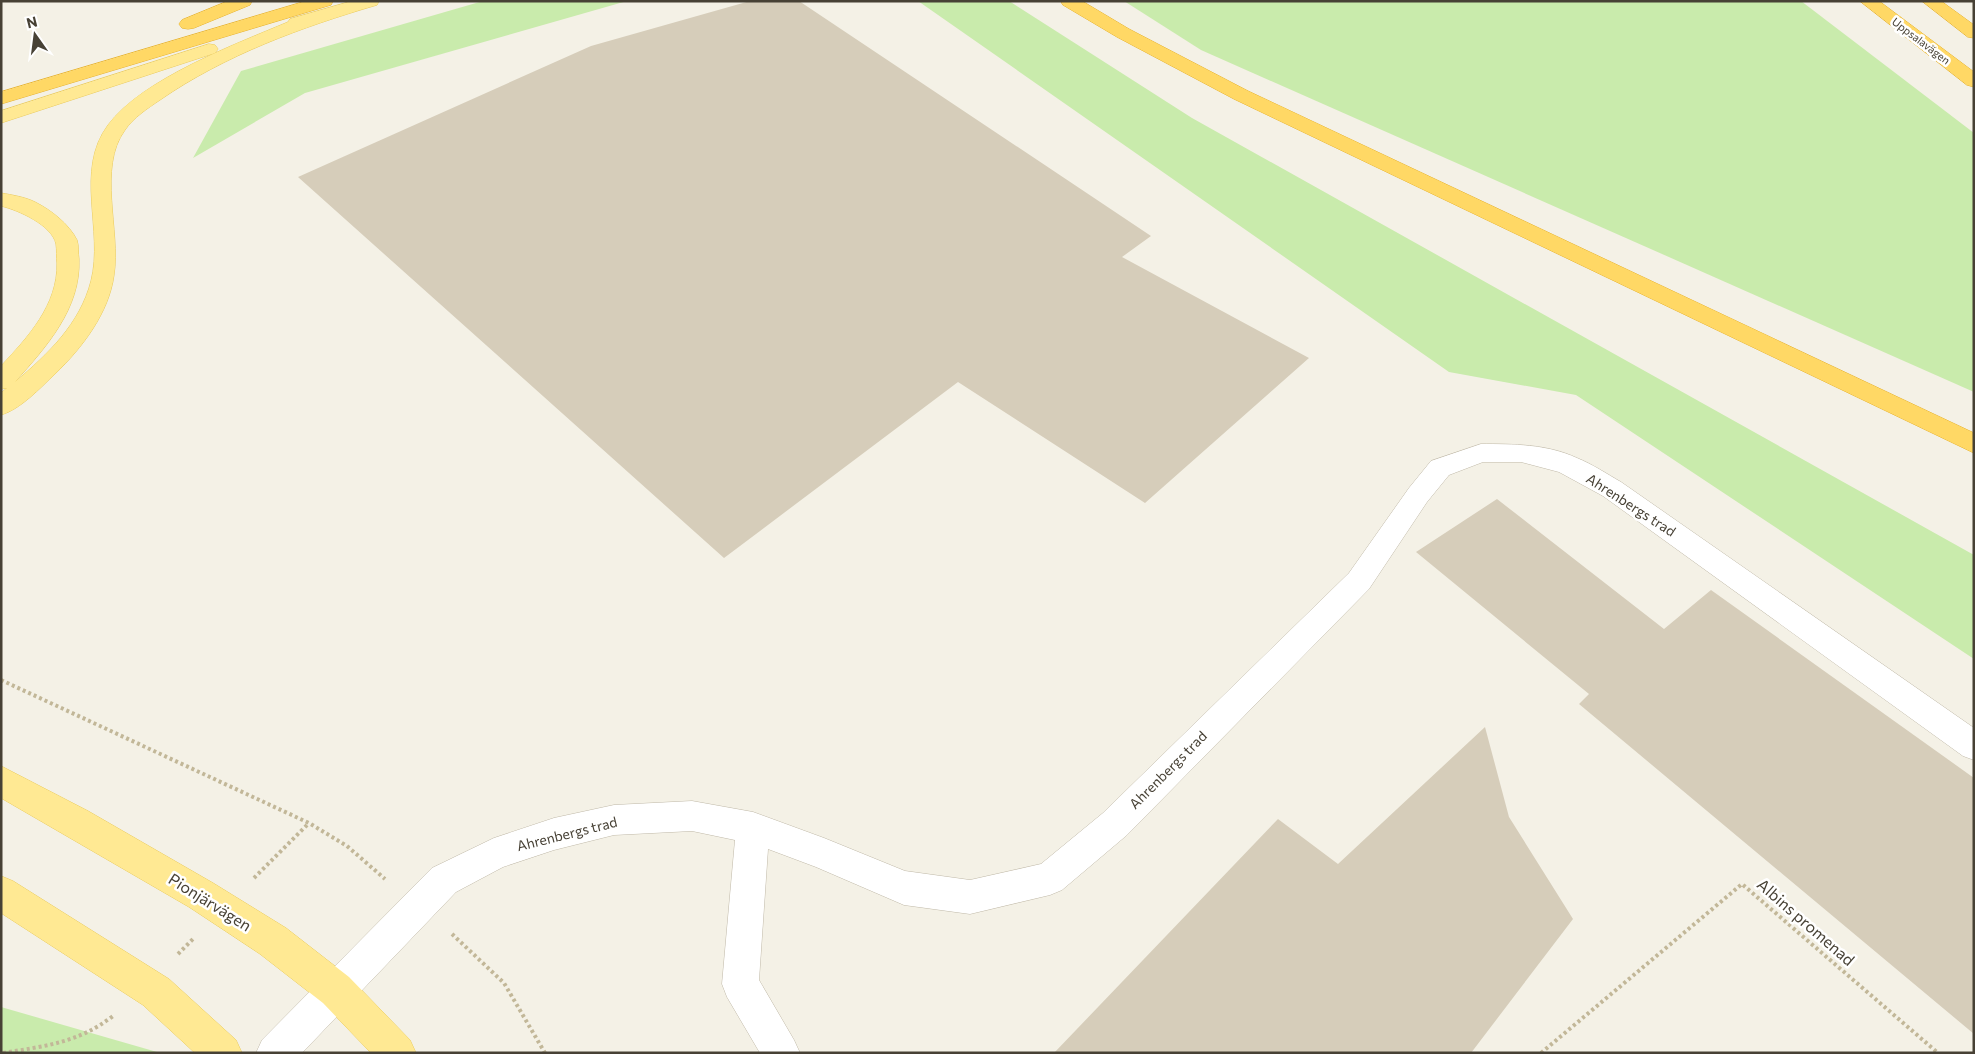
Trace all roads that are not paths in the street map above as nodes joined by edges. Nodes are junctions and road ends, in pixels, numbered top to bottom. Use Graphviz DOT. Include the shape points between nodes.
graph roads {
  1 [pos="244,1"];
  2 [pos="325,1"];
  3 [pos="371,1"];
  4 [pos="1069,1"];
  5 [pos="1868,1"];
  6 [pos="1930,1"];
  7 [pos="312,18"];
  8 [pos="1974,33"];
  9 [pos="1974,81"];
  10 [pos="1,98"];
  11 [pos="1,116"];
  12 [pos="1,199"];
  13 [pos="1,381"];
  14 [pos="1,406"];
  15 [pos="1974,444"];
  16 [pos="1974,746"];
  17 [pos="1,781"];
  18 [pos="753,828"];
  19 [pos="1,893"];
  20 [pos="336,990"];
  21 [pos="223,1053"];
  22 [pos="275,1053"];
  23 [pos="397,1053"];
  24 [pos="780,1053"];
  1 -- 10 [label="highway"];
  2 -- 10 [label="highway"];
  3 -- 7 [label="main road"];
  4 -- 15 [label="highway" via="1242,95"];
  5 -- 9 [label="highway, Uppsalavägen"];
  6 -- 8 [label="highway"];
  7 -- 11 [label="main road"];
  7 -- 14 [label="main road" via="178,79 134,110 116,128 101,168 104,262 102,281 92,309 71,341 38,376"];
  12 -- 13 [label="main road" via="26,206 52,223 67,242 68,272 64,292 49,324"];
  16 -- 18 [label="street, Ahrenbergs trad" via="1612,489 1567,464 1521,453 1481,453 1440,468 1359,581 1115,824 1050,878 970,897 904,888"];
  17 -- 20 [label="main road, Pionjärvägen" via="201,895 273,941"];
  18 -- 20 [label="street, Ahrenbergs trad" via="692,816 614,820 554,834 494,854 444,880"];
  18 -- 24 [label="street" via="740,984"];
  19 -- 21 [label="main road" via="156,992"];
  20 -- 22 [label="street, Ahrenbergs trad"];
  20 -- 23 [label="main road, Pionjärvägen"];
}
